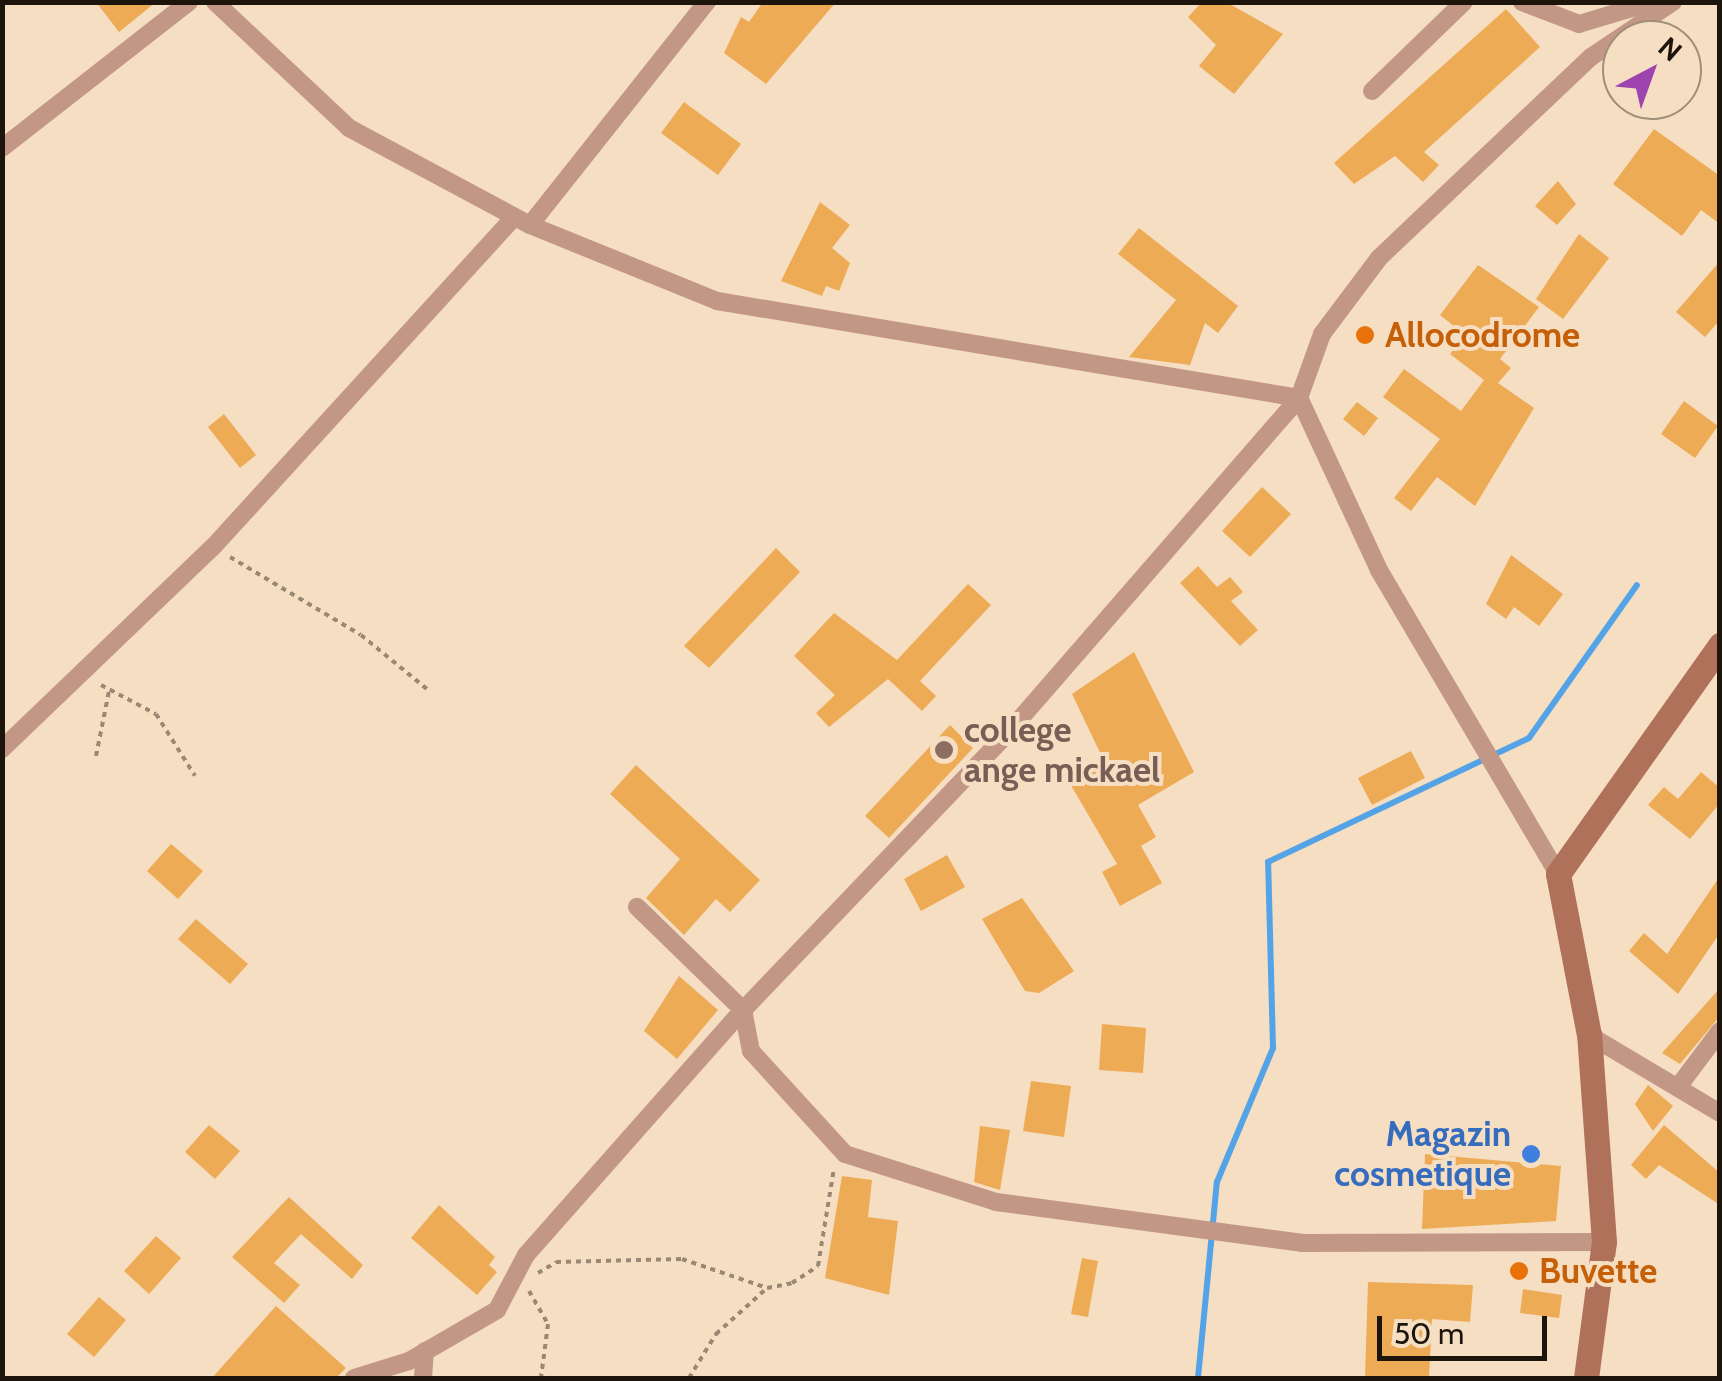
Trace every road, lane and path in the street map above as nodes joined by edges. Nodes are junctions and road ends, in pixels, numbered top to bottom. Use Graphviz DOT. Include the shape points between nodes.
graph roads {
  1 [pos="189,2"];
  2 [pos="215,2"];
  3 [pos="706,2"];
  4 [pos="1464,2"];
  5 [pos="1522,2"];
  6 [pos="1652,2"];
  7 [pos="1672,2"];
  8 [pos="1372,91"];
  9 [pos="2,148"];
  10 [pos="522,221"];
  11 [pos="1300,398"];
  12 [pos="213,547"];
  13 [pos="1720,646"];
  14 [pos="82,669"];
  15 [pos="427,689"];
  16 [pos="109,691"];
  17 [pos="2,750"];
  18 [pos="96,756"];
  19 [pos="195,776"];
  20 [pos="1558,874"];
  21 [pos="637,907"];
  22 [pos="743,1010"];
  23 [pos="1720,1031"];
  24 [pos="1589,1035"];
  25 [pos="1681,1083"];
  26 [pos="1720,1113"];
  27 [pos="838,1148"];
  28 [pos="1604,1242"];
  29 [pos="517,1278"];
  30 [pos="767,1288"];
  31 [pos="424,1351"];
  32 [pos="354,1378"];
  33 [pos="423,1378"];
  34 [pos="542,1378"];
  35 [pos="689,1378"];
  36 [pos="1586,1378"];
  1 -- 9 [label="street"];
  2 -- 10 [label="street" via="349,128"];
  3 -- 10 [label="street"];
  4 -- 8 [label="street"];
  5 -- 6 [label="street" via="1580,24"];
  7 -- 11 [label="street" via="1591,57 1379,258 1322,334"];
  10 -- 11 [label="street" via="718,301"];
  10 -- 12 [label="street"];
  11 -- 20 [label="street" via="1379,570"];
  11 -- 22 [label="street" via="1006,735"];
  12 -- 14 [label="street"];
  12 -- 15 [label="path" via="361,635"];
  13 -- 20 [label="main road"];
  14 -- 16 [label="path"];
  14 -- 17 [label="street"];
  16 -- 18 [label="path"];
  16 -- 19 [label="path" via="156,714"];
  20 -- 24 [label="main road"];
  21 -- 22 [label="street"];
  22 -- 27 [label="street" via="762,1072"];
  22 -- 29 [label="street" via="526,1254"];
  23 -- 25 [label="street"];
  24 -- 25 [label="street"];
  24 -- 28 [label="main road"];
  25 -- 26 [label="street"];
  27 -- 28 [label="street" via="996,1202 1240,1238"];
  27 -- 30 [label="path" via="818,1266"];
  28 -- 36 [label="main road"];
  29 -- 30 [label="path" via="556,1262 682,1259"];
  29 -- 31 [label="street" via="497,1310"];
  29 -- 34 [label="path" via="548,1324"];
  30 -- 35 [label="path" via="716,1334"];
  31 -- 32 [label="street"];
  31 -- 33 [label="street"];
}
